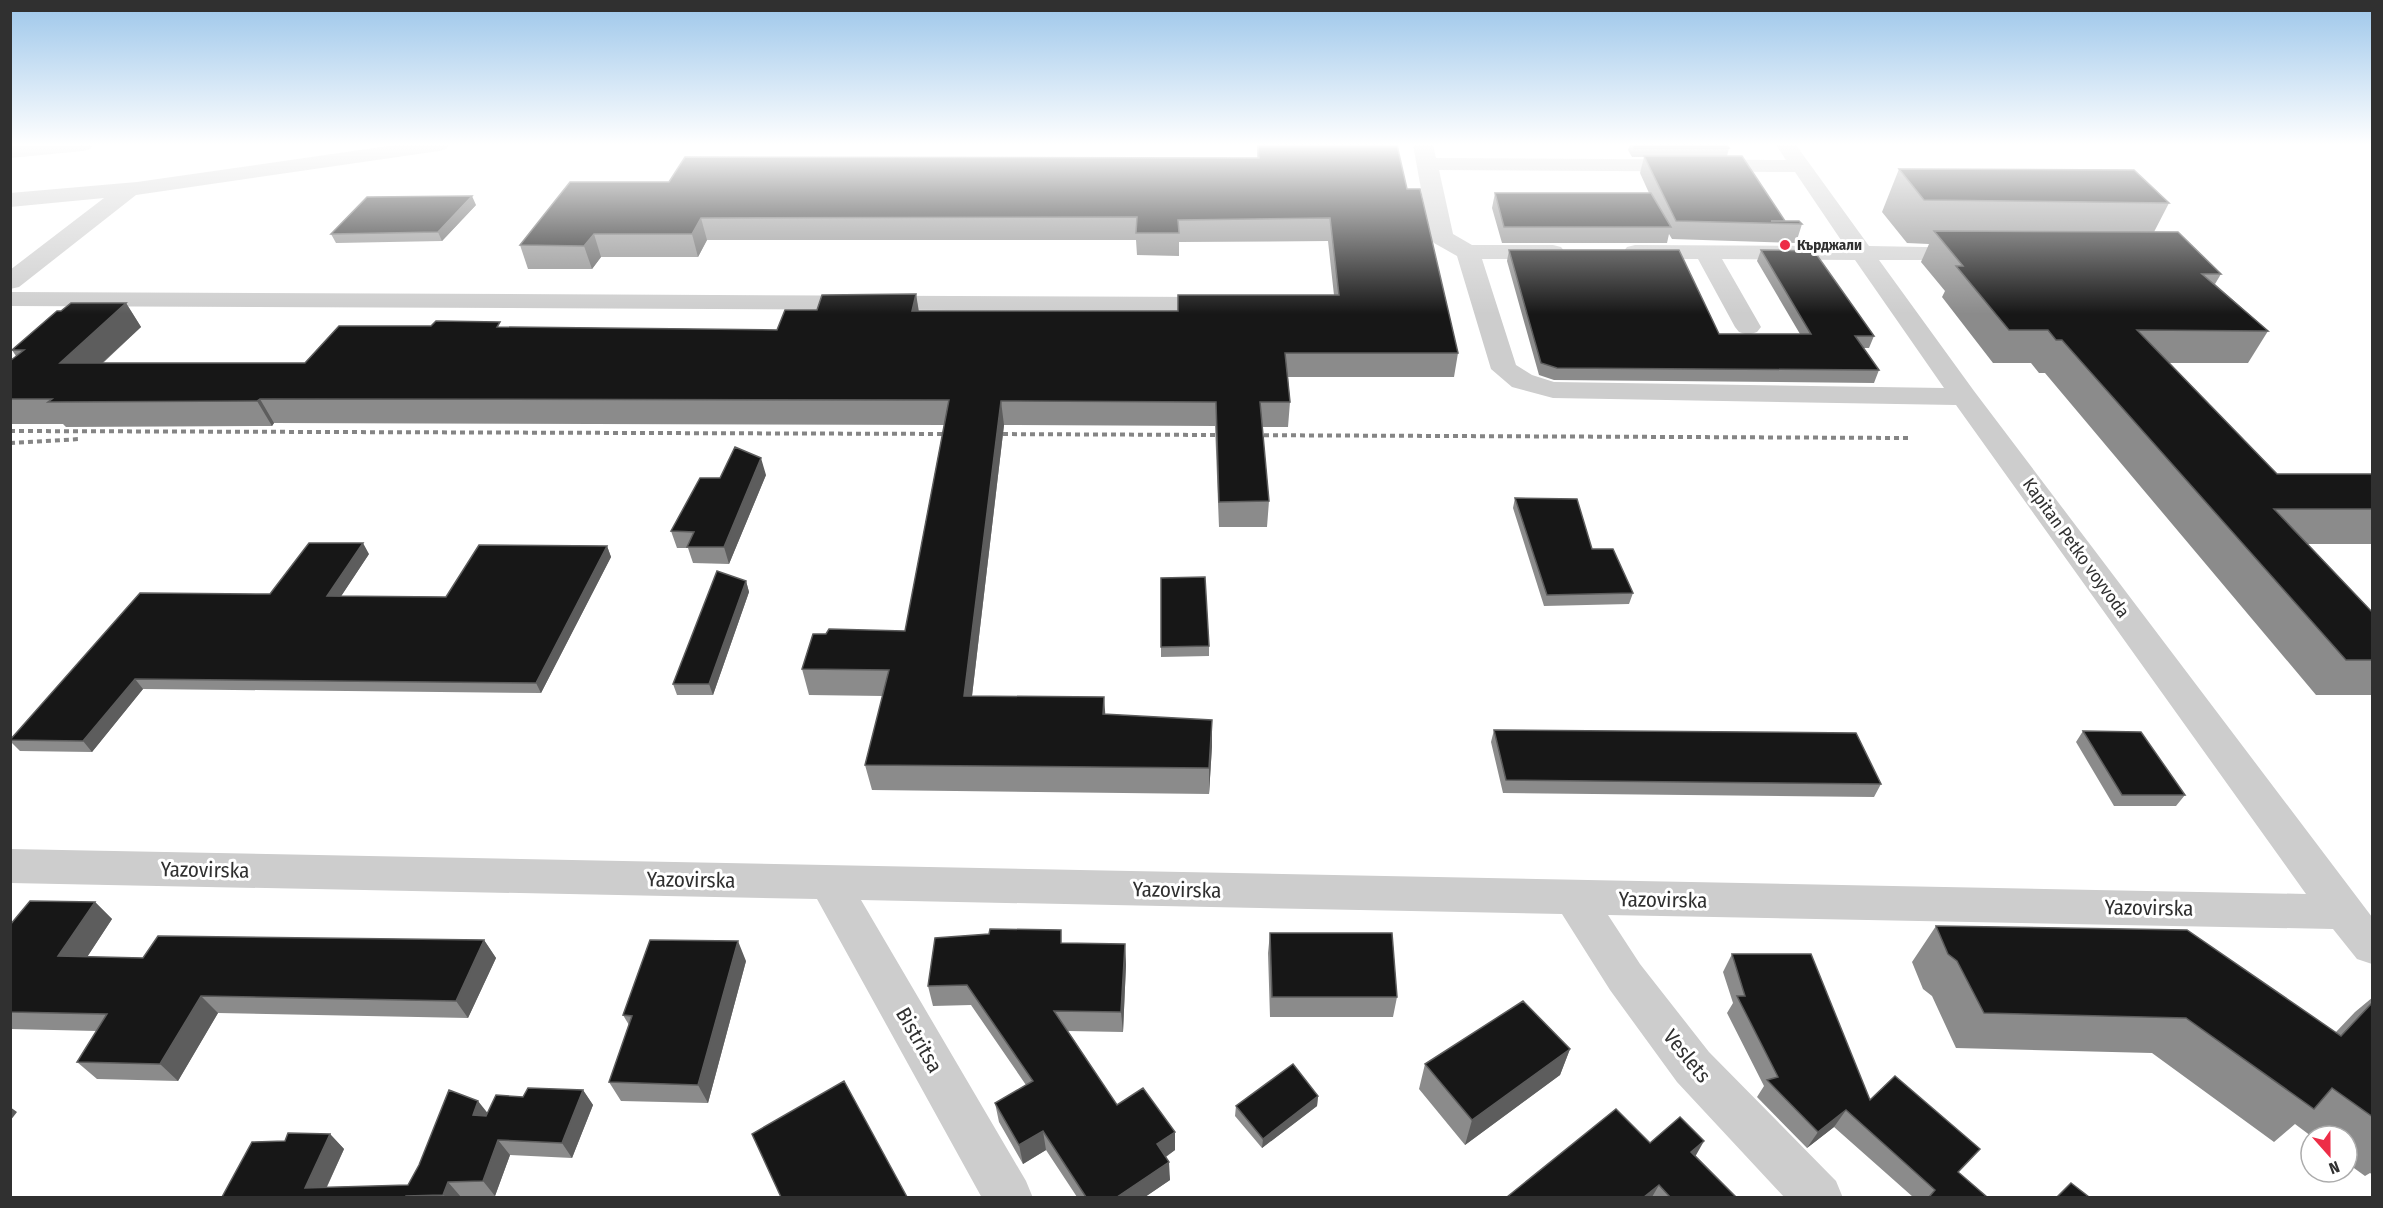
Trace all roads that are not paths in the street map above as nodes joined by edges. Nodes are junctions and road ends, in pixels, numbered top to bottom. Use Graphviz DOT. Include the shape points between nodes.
graph roads {
  1 [pos="113,201"];
  2 [pos="1435,201"];
  3 [pos="1826,201"];
  4 [pos="1468,252"];
  5 [pos="1575,252"];
  6 [pos="1611,252"];
  7 [pos="1706,252"];
  8 [pos="1861,252"];
  9 [pos="1991,253"];
  10 [pos="10,282"];
  11 [pos="10,299"];
  12 [pos="1207,304"];
  13 [pos="1749,327"];
  14 [pos="1964,397"];
  15 [pos="10,866"];
  16 [pos="829,882"];
  17 [pos="1574,898"];
  18 [pos="2343,912"];
  19 [pos="2373,946"];
  20 [pos="1009,1197"];
  21 [pos="1819,1197"];
  1 -- 10 [label="street"];
  2 -- 4 [label="street" via="1442,238"];
  3 -- 8 [label="street, Kapitan Petko voyvoda"];
  4 -- 5 [label="street"];
  4 -- 14 [label="street" via="1504,369 1531,385 1553,390"];
  6 -- 7 [label="street"];
  7 -- 8 [label="street"];
  7 -- 13 [label="street"];
  8 -- 9 [label="street"];
  8 -- 14 [label="street, Kapitan Petko voyvoda"];
  11 -- 12 [label="street"];
  14 -- 18 [label="street, Kapitan Petko voyvoda"];
  15 -- 16 [label="street, Yazovirska"];
  16 -- 17 [label="street, Yazovirska"];
  16 -- 20 [label="street, Bistritsa"];
  17 -- 18 [label="street, Yazovirska"];
  17 -- 21 [label="street, Veslets" via="1625,977 1693,1067"];
  18 -- 19 [label="street, Kapitan Petko voyvoda"];
}
